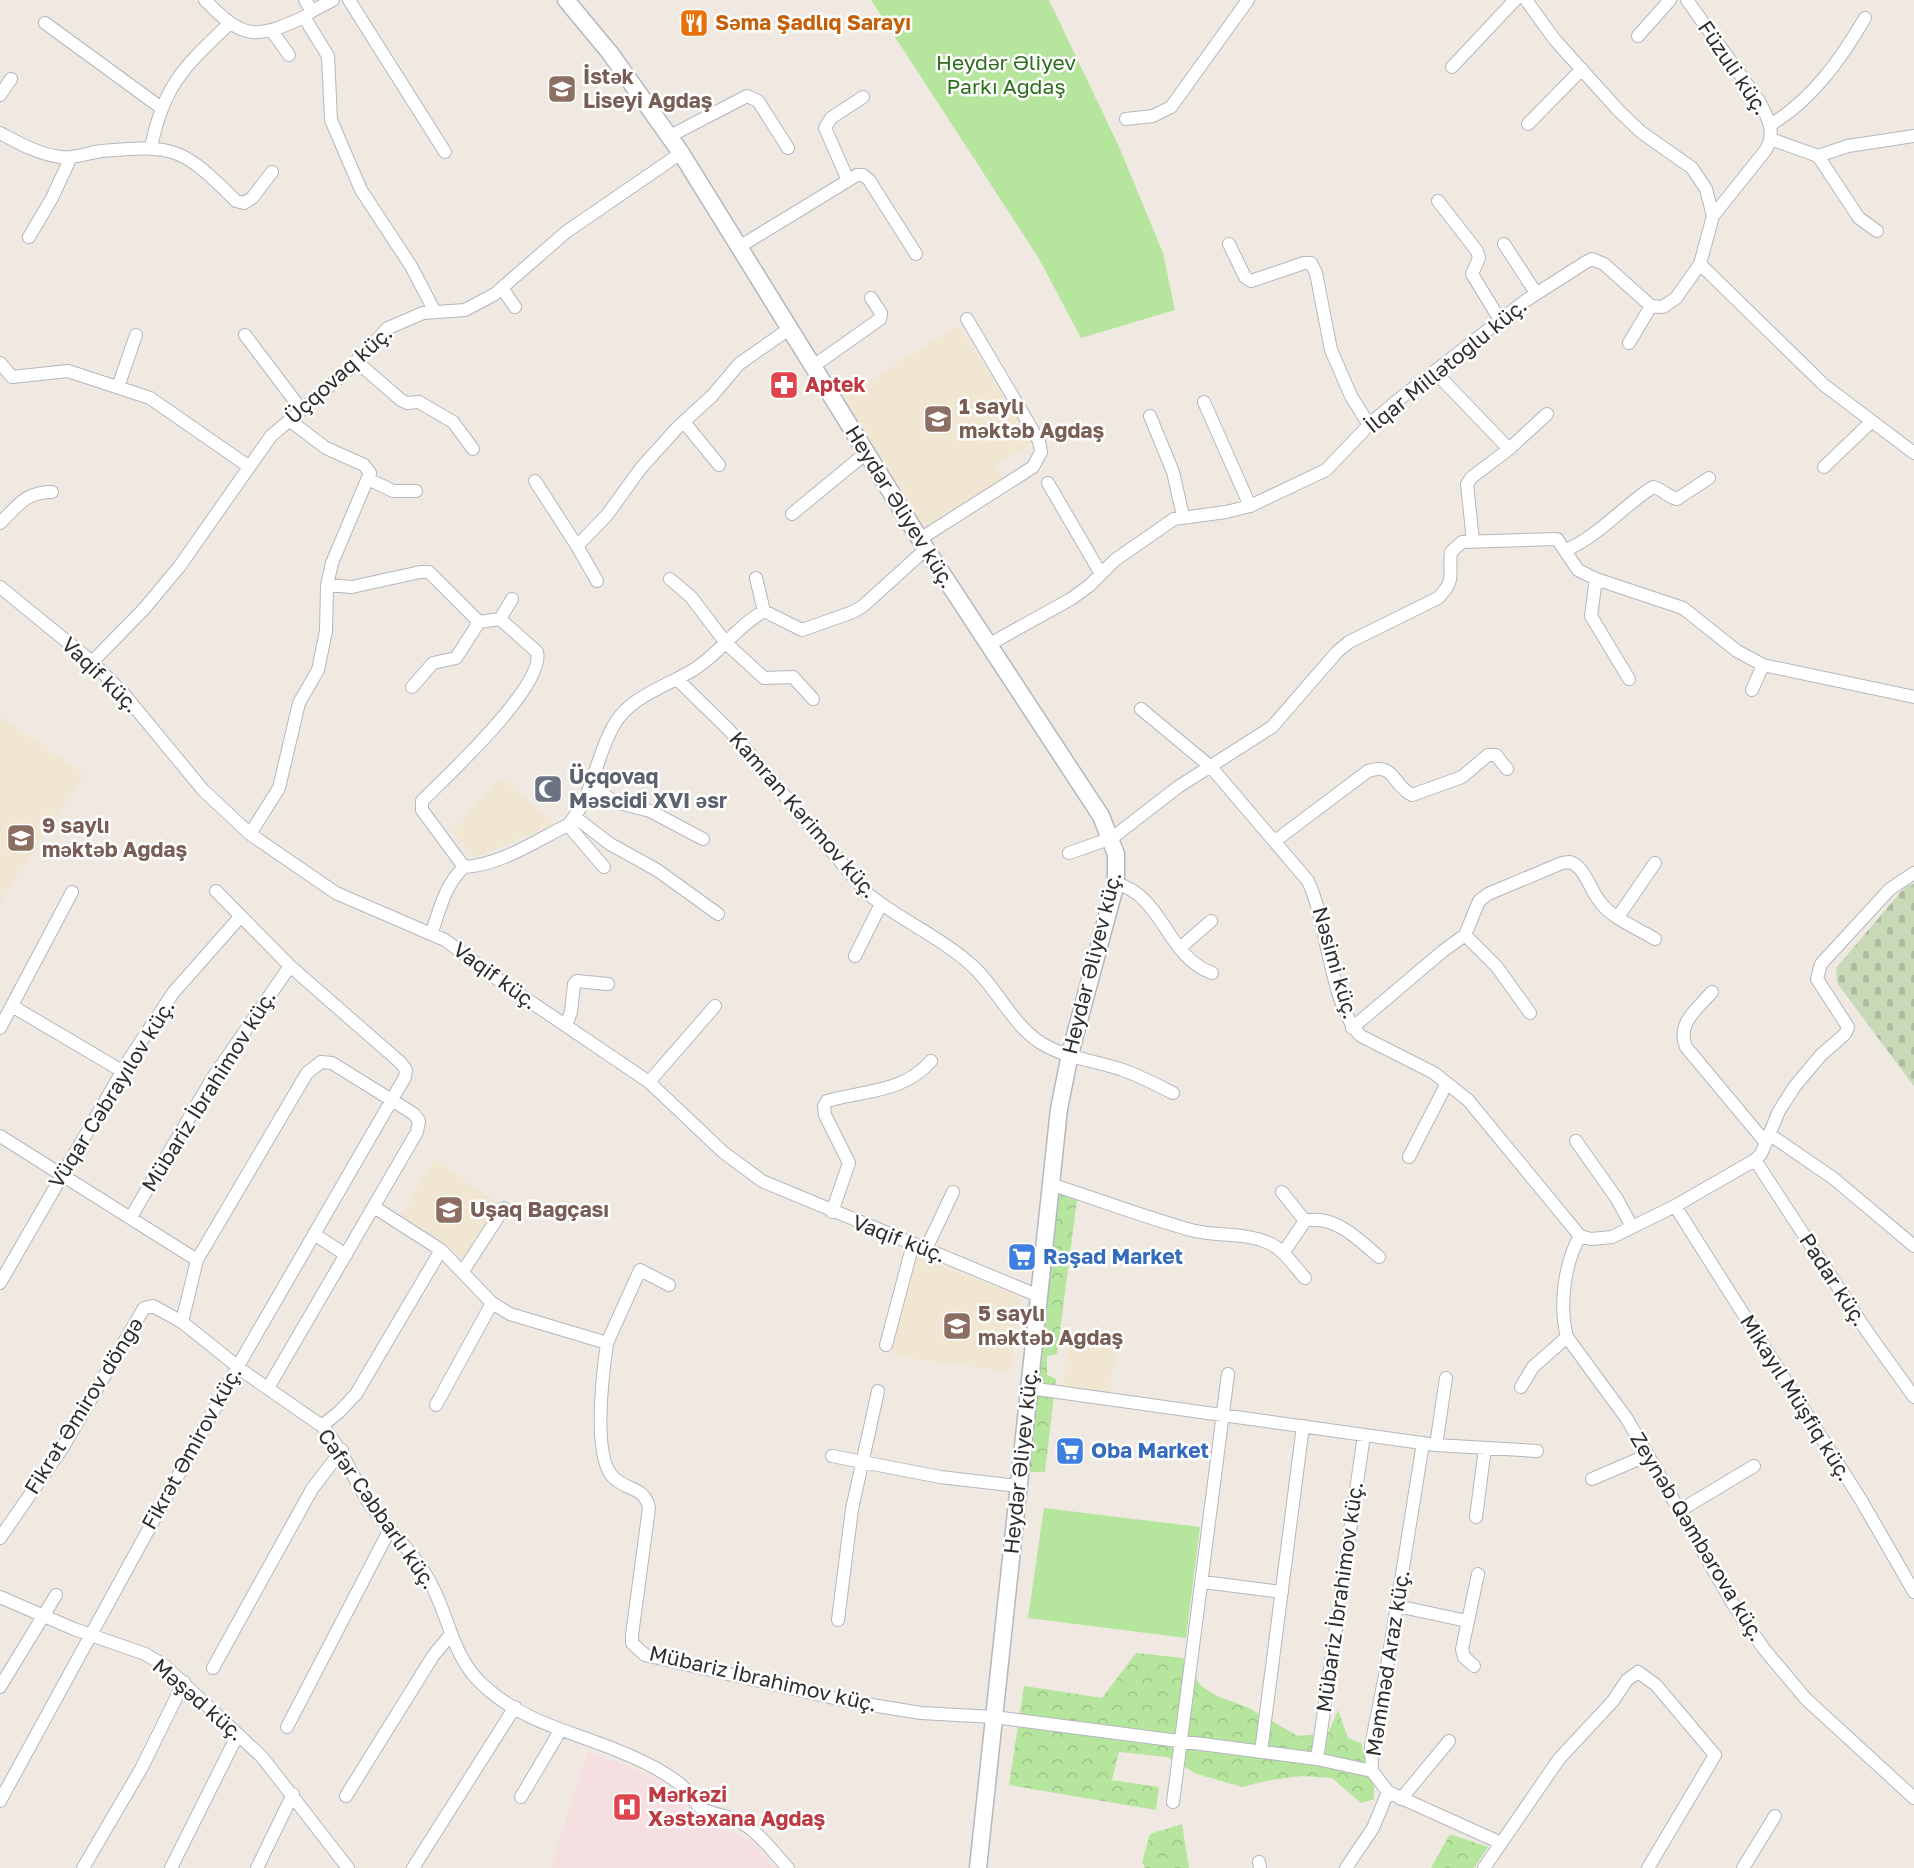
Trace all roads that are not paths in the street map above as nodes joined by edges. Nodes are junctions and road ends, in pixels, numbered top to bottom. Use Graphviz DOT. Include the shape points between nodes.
graph roads {
  1 [pos="205,0"];
  2 [pos="305,0"];
  3 [pos="333,0"];
  4 [pos="349,0"];
  5 [pos="566,0"];
  6 [pos="1248,0"];
  7 [pos="1515,0"];
  8 [pos="1527,0"];
  9 [pos="1670,0"];
  10 [pos="1687,0"];
  11 [pos="308,14"];
  12 [pos="1865,18"];
  13 [pos="230,22"];
  14 [pos="45,23"];
  15 [pos="272,31"];
  16 [pos="1638,36"];
  17 [pos="289,55"];
  18 [pos="1452,67"];
  19 [pos="1582,69"];
  20 [pos="11,79"];
  21 [pos="0,95"];
  22 [pos="863,97"];
  23 [pos="160,107"];
  24 [pos="1126,119"];
  25 [pos="1528,124"];
  26 [pos="1770,125"];
  27 [pos="0,132"];
  28 [pos="670,136"];
  29 [pos="1914,136"];
  30 [pos="1771,139"];
  31 [pos="151,147"];
  32 [pos="788,148"];
  33 [pos="445,152"];
  34 [pos="681,153"];
  35 [pos="1818,156"];
  36 [pos="71,157"];
  37 [pos="272,172"];
  38 [pos="848,180"];
  39 [pos="1438,201"];
  40 [pos="1713,216"];
  41 [pos="1877,231"];
  42 [pos="29,237"];
  43 [pos="1229,244"];
  44 [pos="1504,244"];
  45 [pos="739,247"];
  46 [pos="916,254"];
  47 [pos="1700,264"];
  48 [pos="502,288"];
  49 [pos="1536,293"];
  50 [pos="872,298"];
  51 [pos="1651,306"];
  52 [pos="515,307"];
  53 [pos="435,312"];
  54 [pos="967,319"];
  55 [pos="1500,320"];
  56 [pos="789,329"];
  57 [pos="136,335"];
  58 [pos="245,335"];
  59 [pos="1629,343"];
  60 [pos="357,362"];
  61 [pos="0,363"];
  62 [pos="812,367"];
  63 [pos="1435,372"];
  64 [pos="118,387"];
  65 [pos="1204,402"];
  66 [pos="301,409"];
  67 [pos="1547,414"];
  68 [pos="1150,416"];
  69 [pos="289,420"];
  70 [pos="684,422"];
  71 [pos="1871,422"];
  72 [pos="1369,425"];
  73 [pos="473,449"];
  74 [pos="1509,450"];
  75 [pos="866,453"];
  76 [pos="1914,453"];
  77 [pos="719,465"];
  78 [pos="248,466"];
  79 [pos="1824,467"];
  80 [pos="1709,478"];
  81 [pos="368,479"];
  82 [pos="535,481"];
  83 [pos="1048,483"];
  84 [pos="416,491"];
  85 [pos="52,492"];
  86 [pos="1250,506"];
  87 [pos="792,514"];
  88 [pos="1183,516"];
  89 [pos="0,524"];
  90 [pos="1473,541"];
  91 [pos="923,544"];
  92 [pos="577,546"];
  93 [pos="1566,550"];
  94 [pos="1101,574"];
  95 [pos="756,578"];
  96 [pos="670,579"];
  97 [pos="1596,579"];
  98 [pos="597,581"];
  99 [pos="327,585"];
  100 [pos="0,587"];
  101 [pos="512,599"];
  102 [pos="764,611"];
  103 [pos="500,619"];
  104 [pos="479,622"];
  105 [pos="726,643"];
  106 [pos="988,645"];
  107 [pos="92,662"];
  108 [pos="1763,665"];
  109 [pos="677,679"];
  110 [pos="1629,679"];
  111 [pos="411,687"];
  112 [pos="1752,690"];
  113 [pos="1914,697"];
  114 [pos="813,699"];
  115 [pos="1141,709"];
  116 [pos="1211,767"];
  117 [pos="1508,769"];
  118 [pos="591,786"];
  119 [pos="572,821"];
  120 [pos="250,834"];
  121 [pos="1112,838"];
  122 [pos="703,839"];
  123 [pos="1275,841"];
  124 [pos="1070,853"];
  125 [pos="1655,863"];
  126 [pos="464,867"];
  127 [pos="603,867"];
  128 [pos="1914,873"];
  129 [pos="1116,883"];
  130 [pos="216,891"];
  131 [pos="72,892"];
  132 [pos="881,904"];
  133 [pos="718,914"];
  134 [pos="240,917"];
  135 [pos="1618,917"];
  136 [pos="1211,921"];
  137 [pos="432,932"];
  138 [pos="1465,935"];
  139 [pos="1654,939"];
  140 [pos="1180,948"];
  141 [pos="855,956"];
  142 [pos="290,966"];
  143 [pos="1212,973"];
  144 [pos="608,984"];
  145 [pos="1712,992"];
  146 [pos="12,1006"];
  147 [pos="715,1006"];
  148 [pos="1530,1013"];
  149 [pos="566,1025"];
  150 [pos="0,1028"];
  151 [pos="1352,1028"];
  152 [pos="1070,1054"];
  153 [pos="931,1061"];
  154 [pos="122,1071"];
  155 [pos="650,1082"];
  156 [pos="1448,1083"];
  157 [pos="1173,1093"];
  158 [pos="391,1099"];
  159 [pos="0,1136"];
  160 [pos="1767,1139"];
  161 [pos="1576,1141"];
  162 [pos="1409,1157"];
  163 [pos="1755,1160"];
  164 [pos="61,1175"];
  165 [pos="1050,1184"];
  166 [pos="953,1192"];
  167 [pos="1282,1192"];
  168 [pos="1675,1206"];
  169 [pos="374,1207"];
  170 [pos="504,1208"];
  171 [pos="832,1212"];
  172 [pos="130,1217"];
  173 [pos="1305,1221"];
  174 [pos="1632,1227"];
  175 [pos="314,1234"];
  176 [pos="1580,1236"];
  177 [pos="913,1244"];
  178 [pos="1914,1246"];
  179 [pos="926,1249"];
  180 [pos="441,1250"];
  181 [pos="1283,1253"];
  182 [pos="346,1254"];
  183 [pos="1379,1257"];
  184 [pos="197,1260"];
  185 [pos="463,1271"];
  186 [pos="1305,1278"];
  187 [pos="0,1283"];
  188 [pos="669,1285"];
  189 [pos="1039,1296"];
  190 [pos="492,1303"];
  191 [pos="182,1322"];
  192 [pos="1567,1337"];
  193 [pos="607,1343"];
  194 [pos="886,1345"];
  195 [pos="238,1366"];
  196 [pos="1228,1374"];
  197 [pos="1446,1378"];
  198 [pos="1521,1387"];
  199 [pos="268,1388"];
  200 [pos="1029,1388"];
  201 [pos="878,1391"];
  202 [pos="1914,1397"];
  203 [pos="436,1405"];
  204 [pos="1222,1415"];
  205 [pos="322,1426"];
  206 [pos="1303,1426"];
  207 [pos="1364,1435"];
  208 [pos="1430,1444"];
  209 [pos="1485,1448"];
  210 [pos="342,1450"];
  211 [pos="1537,1451"];
  212 [pos="1648,1455"];
  213 [pos="832,1456"];
  214 [pos="861,1463"];
  215 [pos="1754,1466"];
  216 [pos="1592,1479"];
  217 [pos="1018,1486"];
  218 [pos="1679,1511"];
  219 [pos="1476,1516"];
  220 [pos="390,1529"];
  221 [pos="0,1538"];
  222 [pos="1479,1574"];
  223 [pos="1203,1582"];
  224 [pos="1282,1592"];
  225 [pos="1914,1592"];
  226 [pos="56,1595"];
  227 [pos="0,1597"];
  228 [pos="1397,1606"];
  229 [pos="45,1617"];
  230 [pos="838,1620"];
  231 [pos="1467,1621"];
  232 [pos="90,1634"];
  233 [pos="451,1634"];
  234 [pos="1474,1666"];
  235 [pos="213,1668"];
  236 [pos="184,1682"];
  237 [pos="0,1687"];
  238 [pos="515,1707"];
  239 [pos="994,1717"];
  240 [pos="287,1727"];
  241 [pos="560,1731"];
  242 [pos="238,1734"];
  243 [pos="1180,1741"];
  244 [pos="1449,1741"];
  245 [pos="1261,1752"];
  246 [pos="1317,1759"];
  247 [pos="1372,1771"];
  248 [pos="1388,1792"];
  249 [pos="293,1794"];
  250 [pos="346,1796"];
  251 [pos="521,1797"];
  252 [pos="1914,1798"];
  253 [pos="1401,1799"];
  254 [pos="0,1801"];
  255 [pos="1173,1802"];
  256 [pos="1775,1815"];
  257 [pos="1501,1843"];
  258 [pos="346,1867"];
  259 [pos="83,1868"];
  260 [pos="171,1868"];
  261 [pos="257,1868"];
  262 [pos="413,1868"];
  263 [pos="788,1868"];
  264 [pos="978,1868"];
  265 [pos="1346,1868"];
  266 [pos="1484,1868"];
  267 [pos="1648,1868"];
  268 [pos="1743,1868"];
  1 -- 13 [label="street"];
  2 -- 11 [label="street"];
  3 -- 11 [label="street"];
  4 -- 33 [label="street"];
  5 -- 28 [label="main road, Heydər Əliyev küç."];
  6 -- 24 [label="street" via="1171,108 1154,116"];
  7 -- 18 [label="street"];
  8 -- 19 [label="street" via="1555,40"];
  9 -- 16 [label="street"];
  10 -- 26 [label="street, Füzuli küç." via="1759,101"];
  11 -- 15 [label="street"];
  11 -- 53 [label="street" via="328,56 331,120 361,190 411,266"];
  12 -- 26 [label="street" via="1827,75"];
  13 -- 15 [label="street" via="242,31"];
  13 -- 23 [label="street" via="191,61"];
  14 -- 23 [label="street"];
  15 -- 17 [label="street"];
  19 -- 25 [label="street"];
  19 -- 40 [label="street" via="1641,132 1692,168 1706,189"];
  20 -- 21 [label="street"];
  22 -- 38 [label="street" via="831,118 825,128"];
  23 -- 31 [label="street"];
  26 -- 30 [label="street, Füzuli küç."];
  27 -- 36 [label="street" via="29,148"];
  28 -- 32 [label="street" via="747,96 758,101"];
  28 -- 34 [label="main road, Heydər Əliyev küç."];
  29 -- 35 [label="street" via="1848,146"];
  30 -- 35 [label="street"];
  30 -- 40 [label="street"];
  31 -- 36 [label="street"];
  31 -- 37 [label="street" via="191,160 236,201 244,203"];
  34 -- 45 [label="main road, Heydər Əliyev küç."];
  34 -- 48 [label="street, Üçqovaq küç." via="566,232"];
  35 -- 41 [label="street" via="1859,218"];
  36 -- 42 [label="street"];
  38 -- 45 [label="street"];
  38 -- 46 [label="street" via="857,175 869,180"];
  39 -- 55 [label="street" via="1477,251 1479,258 1472,274"];
  40 -- 47 [label="street"];
  43 -- 72 [label="street" via="1251,282 1304,262 1311,263 1317,273 1331,350"];
  44 -- 49 [label="street"];
  45 -- 56 [label="main road, Heydər Əliyev küç."];
  47 -- 51 [label="street" via="1669,304"];
  47 -- 71 [label="street" via="1824,385"];
  48 -- 52 [label="street"];
  48 -- 53 [label="street, Üçqovaq küç." via="465,310"];
  49 -- 51 [label="street, İlqar Millətoğlu küç." via="1592,259 1604,264"];
  49 -- 55 [label="street, İlqar Millətoğlu küç."];
  50 -- 62 [label="street" via="881,313 880,319"];
  51 -- 59 [label="street"];
  53 -- 60 [label="street, Üçqovaq küç." via="388,328"];
  54 -- 91 [label="street" via="1039,441 1041,452 1034,468"];
  55 -- 63 [label="street, İlqar Millətoğlu küç."];
  56 -- 62 [label="main road, Heydər Əliyev küç."];
  56 -- 70 [label="street" via="739,364"];
  57 -- 64 [label="street"];
  58 -- 66 [label="street"];
  60 -- 66 [label="street, Üçqovaq küç."];
  60 -- 73 [label="street" via="401,400 419,402 453,423"];
  61 -- 64 [label="street" via="19,379 55,370 68,371"];
  62 -- 75 [label="main road, Heydər Əliyev küç."];
  63 -- 72 [label="street, İlqar Millətoğlu küç."];
  63 -- 74 [label="street"];
  64 -- 78 [label="street" via="171,410"];
  65 -- 86 [label="street"];
  66 -- 69 [label="street, Üçqovaq küç."];
  67 -- 74 [label="street"];
  68 -- 88 [label="street" via="1173,472"];
  69 -- 78 [label="street, Üçqovaq küç."];
  69 -- 81 [label="street" via="326,448 364,465"];
  70 -- 77 [label="street"];
  70 -- 92 [label="street"];
  71 -- 76 [label="street"];
  71 -- 79 [label="street"];
  72 -- 86 [label="street, İlqar Millətoğlu küç." via="1326,470"];
  74 -- 90 [label="street" via="1467,484"];
  75 -- 87 [label="street"];
  75 -- 91 [label="main road, Heydər Əliyev küç."];
  78 -- 107 [label="street, Üçqovaq küç." via="179,567"];
  80 -- 93 [label="street" via="1677,499 1653,487 1628,503 1587,540"];
  81 -- 84 [label="street" via="393,491"];
  81 -- 99 [label="street" via="332,563"];
  82 -- 92 [label="street"];
  83 -- 94 [label="street"];
  85 -- 89 [label="street" via="28,496"];
  86 -- 88 [label="street, İlqar Millətoğlu küç."];
  88 -- 94 [label="street, İlqar Millətoğlu küç." via="1130,549"];
  90 -- 93 [label="street" via="1550,537 1561,542"];
  90 -- 116 [label="street" via="1462,542 1451,552 1452,578 1437,598 1349,642 1272,727"];
  91 -- 102 [label="street" via="853,612 802,630"];
  91 -- 106 [label="main road, Heydər Əliyev küç."];
  92 -- 98 [label="street"];
  93 -- 97 [label="street" via="1572,564"];
  94 -- 106 [label="street, İlqar Millətoğlu küç." via="1071,599"];
  95 -- 102 [label="street"];
  96 -- 105 [label="street" via="691,597"];
  97 -- 108 [label="street" via="1683,608 1737,651"];
  97 -- 110 [label="street" via="1591,616"];
  99 -- 104 [label="street" via="352,587 429,573"];
  99 -- 120 [label="street" via="326,630 318,670 299,702 279,788"];
  100 -- 107 [label="street, Vaqif küç."];
  101 -- 103 [label="street"];
  102 -- 105 [label="street"];
  103 -- 104 [label="street"];
  103 -- 126 [label="street" via="537,652 537,666 499,722 420,806"];
  104 -- 111 [label="street" via="456,658 433,663"];
  105 -- 109 [label="street"];
  105 -- 114 [label="street" via="764,678 793,677"];
  106 -- 121 [label="main road, Heydər Əliyev küç."];
  107 -- 120 [label="street, Vaqif küç." via="123,693 203,790"];
  108 -- 112 [label="street"];
  108 -- 113 [label="street"];
  109 -- 118 [label="street" via="633,703 614,724"];
  109 -- 132 [label="street, Kamran Kərimov küç." via="730,731 867,893"];
  115 -- 116 [label="street, Nəsimi küç."];
  116 -- 121 [label="street"];
  116 -- 123 [label="street, Nəsimi küç."];
  117 -- 123 [label="street" via="1496,755 1488,755 1462,777 1412,795 1403,790 1388,770 1368,771"];
  118 -- 119 [label="street"];
  118 -- 122 [label="street" via="615,802 650,811"];
  119 -- 126 [label="street" via="494,862"];
  119 -- 127 [label="street"];
  119 -- 133 [label="street" via="657,870"];
  120 -- 137 [label="street, Vaqif küç." via="336,893"];
  121 -- 124 [label="street"];
  121 -- 129 [label="main road, Heydər Əliyev küç."];
  123 -- 151 [label="street, Nəsimi küç." via="1308,881 1316,898"];
  125 -- 135 [label="street"];
  126 -- 137 [label="street" via="443,895"];
  128 -- 160 [label="street" via="1890,889 1821,964 1817,979 1848,1027 1795,1086"];
  129 -- 140 [label="street" via="1130,887 1146,899"];
  129 -- 152 [label="main road, Heydər Əliyev küç."];
  130 -- 134 [label="street, Fikrət Əmirov küç."];
  131 -- 146 [label="street"];
  132 -- 141 [label="street"];
  132 -- 152 [label="street, Kamran Kərimov küç." via="946,943 984,976 1028,1032 1040,1042"];
  134 -- 142 [label="street, Fikrət Əmirov küç."];
  134 -- 154 [label="street, Vüqar Cəbrayılov küç." via="173,993"];
  135 -- 138 [label="street" via="1600,902 1579,867 1570,861 1488,894 1479,901"];
  135 -- 139 [label="street"];
  136 -- 140 [label="street"];
  137 -- 149 [label="street, Vaqif küç."];
  138 -- 148 [label="street" via="1497,967"];
  138 -- 151 [label="street"];
  140 -- 143 [label="street" via="1197,967"];
  142 -- 158 [label="street, Fikrət Əmirov küç." via="401,1063 405,1077"];
  142 -- 172 [label="street, Mübariz İbrahimov küç." via="212,1079"];
  144 -- 149 [label="street" via="574,984"];
  145 -- 160 [label="street" via="1683,1026 1681,1035 1686,1047"];
  146 -- 150 [label="street"];
  146 -- 154 [label="street"];
  147 -- 155 [label="street"];
  149 -- 155 [label="street, Vaqif küç."];
  151 -- 156 [label="street, Nəsimi küç."];
  152 -- 157 [label="street, Kamran Kərimov küç." via="1124,1070"];
  152 -- 165 [label="main road, Heydər Əliyev küç."];
  153 -- 171 [label="street" via="920,1074 889,1089 827,1101 824,1106 849,1163"];
  154 -- 164 [label="street, Vüqar Cəbrayılov küç."];
  155 -- 171 [label="street, Vaqif küç." via="737,1164 776,1189"];
  156 -- 162 [label="street"];
  156 -- 176 [label="street, Nəsimi küç." via="1468,1100"];
  158 -- 169 [label="street" via="419,1121 417,1132"];
  158 -- 175 [label="street, Fikrət Əmirov küç."];
  158 -- 184 [label="street" via="332,1063 321,1062 307,1073"];
  159 -- 164 [label="street"];
  160 -- 163 [label="street"];
  160 -- 178 [label="street" via="1833,1178"];
  161 -- 174 [label="street"];
  163 -- 168 [label="street"];
  163 -- 202 [label="street, Padar küç."];
  164 -- 172 [label="street"];
  164 -- 187 [label="street, Vüqar Cəbrayılov küç."];
  165 -- 181 [label="street" via="1190,1230 1262,1240"];
  165 -- 189 [label="main road, Heydər Əliyev küç."];
  166 -- 179 [label="street"];
  167 -- 173 [label="street"];
  168 -- 174 [label="street"];
  168 -- 225 [label="street, Mikayıl Müşfiq küç." via="1861,1500"];
  169 -- 180 [label="street"];
  169 -- 182 [label="street"];
  170 -- 185 [label="street"];
  171 -- 177 [label="street, Vaqif küç."];
  172 -- 184 [label="street"];
  173 -- 181 [label="street"];
  173 -- 183 [label="street" via="1341,1226"];
  174 -- 176 [label="street" via="1612,1237"];
  175 -- 182 [label="street"];
  175 -- 195 [label="street, Fikrət Əmirov küç."];
  176 -- 192 [label="street" via="1567,1268 1563,1324"];
  177 -- 179 [label="street, Vaqif küç."];
  177 -- 194 [label="street"];
  179 -- 189 [label="street, Vaqif küç."];
  180 -- 185 [label="street"];
  180 -- 205 [label="street" via="356,1394"];
  181 -- 186 [label="street"];
  182 -- 199 [label="street"];
  184 -- 191 [label="street"];
  185 -- 190 [label="street"];
  188 -- 193 [label="street" via="640,1270"];
  189 -- 200 [label="main road, Heydər Əliyev küç."];
  190 -- 193 [label="street" via="534,1324"];
  190 -- 203 [label="street"];
  191 -- 195 [label="street, Cəfər Cəbbarlı küç."];
  191 -- 221 [label="street, Fikrət Əmirov döngə" via="153,1306 144,1308 63,1447"];
  192 -- 198 [label="street" via="1533,1367"];
  192 -- 212 [label="street, Zeynəb Qəmbərova küç." via="1627,1419"];
  193 -- 239 [label="street, Mübariz İbrahimov küç." via="600,1422 606,1463 620,1484 642,1492 649,1508 632,1635 636,1649 645,1655 847,1701 921,1713"];
  195 -- 199 [label="street, Cəfər Cəbbarlı küç."];
  195 -- 232 [label="street, Fikrət Əmirov küç."];
  196 -- 204 [label="street"];
  197 -- 208 [label="street, Məmməd Araz küç."];
  199 -- 205 [label="street, Cəfər Cəbbarlı küç."];
  200 -- 204 [label="street"];
  200 -- 217 [label="main road, Heydər Əliyev küç."];
  201 -- 214 [label="street"];
  204 -- 206 [label="street"];
  204 -- 223 [label="street"];
  205 -- 210 [label="street, Cəfər Cəbbarlı küç."];
  206 -- 207 [label="street"];
  206 -- 224 [label="street"];
  207 -- 208 [label="street"];
  207 -- 246 [label="street, Mübariz İbrahimov küç."];
  208 -- 209 [label="street"];
  208 -- 228 [label="street, Məmməd Araz küç."];
  209 -- 211 [label="street"];
  209 -- 219 [label="street"];
  210 -- 220 [label="street, Cəfər Cəbbarlı küç." via="358,1485"];
  210 -- 235 [label="street" via="312,1489"];
  212 -- 216 [label="street"];
  212 -- 218 [label="street, Zeynəb Qəmbərova küç."];
  213 -- 214 [label="street"];
  214 -- 217 [label="street"];
  214 -- 230 [label="street"];
  215 -- 218 [label="street"];
  217 -- 239 [label="main road, Heydər Əliyev küç."];
  218 -- 252 [label="street, Zeynəb Qəmbərova küç." via="1764,1650 1806,1699"];
  220 -- 233 [label="street, Cəfər Cəbbarlı küç." via="427,1576"];
  220 -- 240 [label="street"];
  222 -- 231 [label="street"];
  223 -- 224 [label="street"];
  223 -- 243 [label="street"];
  224 -- 245 [label="street"];
  226 -- 229 [label="street"];
  227 -- 229 [label="street, Məşəd küç."];
  228 -- 231 [label="street"];
  228 -- 247 [label="street, Məmməd Araz küç." via="1371,1746"];
  229 -- 232 [label="street, Məşəd küç."];
  229 -- 237 [label="street"];
  231 -- 234 [label="street" via="1462,1649"];
  232 -- 236 [label="street, Məşəd küç." via="145,1654"];
  232 -- 254 [label="street, Fikrət Əmirov küç."];
  233 -- 238 [label="street, Cəfər Cəbbarlı küç." via="466,1668 483,1686"];
  233 -- 250 [label="street"];
  236 -- 242 [label="street, Məşəd küç."];
  236 -- 259 [label="street" via="141,1769"];
  238 -- 241 [label="street, Cəfər Cəbbarlı küç."];
  238 -- 262 [label="street"];
  239 -- 243 [label="street"];
  239 -- 264 [label="main road, Heydər Əliyev küç."];
  241 -- 251 [label="street"];
  241 -- 263 [label="street, Cəfər Cəbbarlı küç." via="656,1768 682,1786 705,1810 726,1815 752,1830"];
  242 -- 249 [label="street, Məşəd küç."];
  242 -- 260 [label="street"];
  243 -- 245 [label="street"];
  243 -- 255 [label="street"];
  244 -- 253 [label="street"];
  245 -- 246 [label="street"];
  246 -- 247 [label="street"];
  247 -- 248 [label="street, Məmməd Araz küç."];
  248 -- 253 [label="street"];
  248 -- 265 [label="street" via="1373,1828"];
  249 -- 258 [label="street, Məşəd küç."];
  249 -- 261 [label="street"];
  253 -- 257 [label="street"];
  256 -- 268 [label="street"];
  257 -- 266 [label="street"];
  257 -- 267 [label="street" via="1558,1759 1638,1672 1656,1685 1715,1755"];
}
